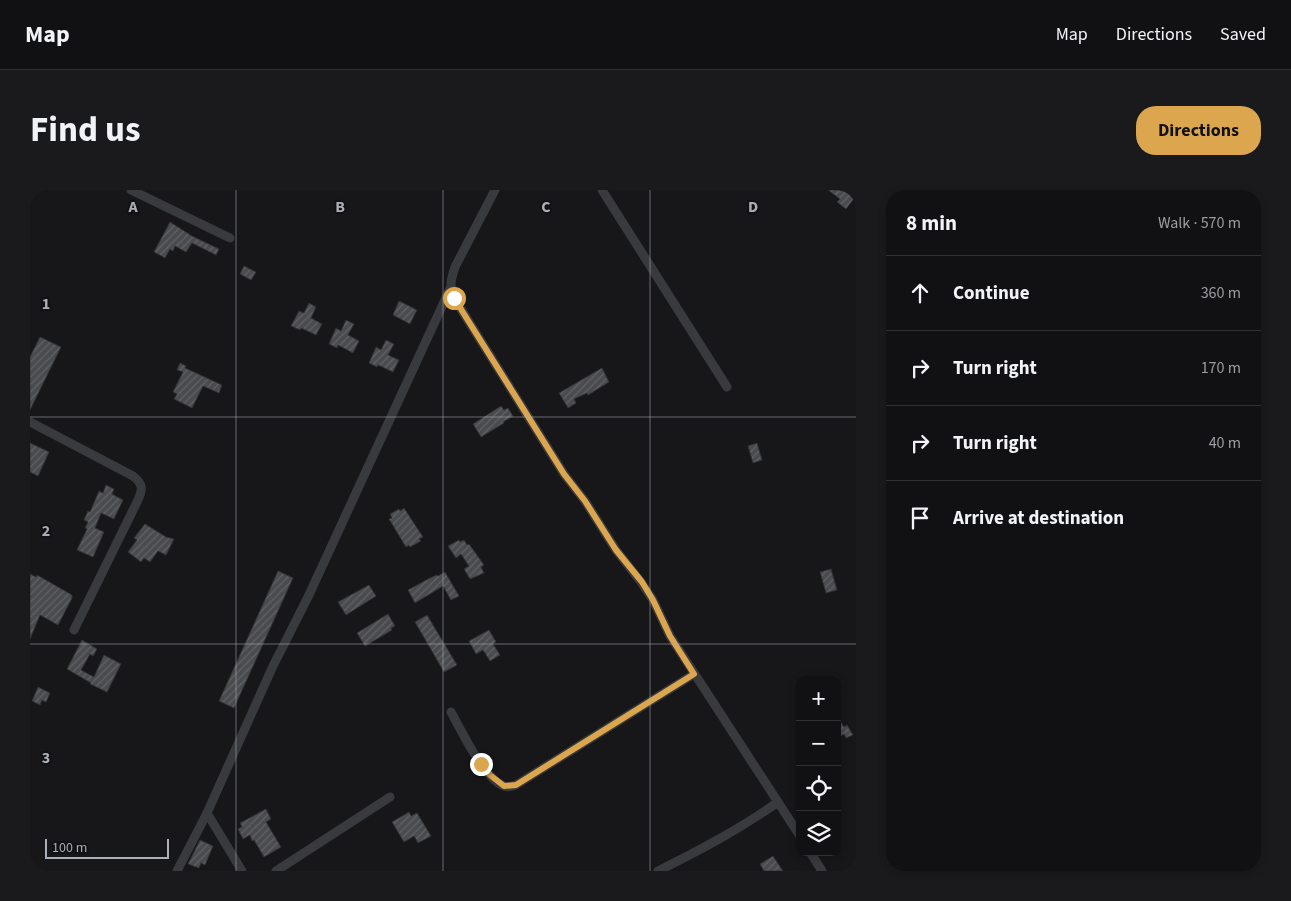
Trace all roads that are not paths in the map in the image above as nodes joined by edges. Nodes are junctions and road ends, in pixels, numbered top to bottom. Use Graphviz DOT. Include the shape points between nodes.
graph roads {
  1 [pos="131,190"];
  2 [pos="495,190"];
  3 [pos="602,190"];
  4 [pos="230,238"];
  5 [pos="450,289"];
  6 [pos="727,387"];
  7 [pos="30,422"];
  8 [pos="74,630"];
  9 [pos="694,674"];
  10 [pos="451,712"];
  11 [pos="390,797"];
  12 [pos="778,802"];
  13 [pos="207,813"];
  14 [pos="796,830"];
  15 [pos="813,856"];
  16 [pos="177,871"];
  17 [pos="242,871"];
  18 [pos="276,871"];
  19 [pos="658,871"];
  20 [pos="822,871"];
  1 -- 4 [label="street"];
  2 -- 5 [label="street" via="455,267"];
  3 -- 6 [label="street"];
  5 -- 9 [label="street" via="564,474 649,594"];
  5 -- 13 [label="street"];
  7 -- 8 [label="street" via="133,476 142,487"];
  9 -- 10 [label="street" via="508,787 498,782 481,764"];
  9 -- 12 [label="street"];
  11 -- 18 [label="street"];
  12 -- 14 [label="street"];
  12 -- 19 [label="street" via="748,824"];
  13 -- 16 [label="street"];
  13 -- 17 [label="street"];
  15 -- 20 [label="street"];
}
